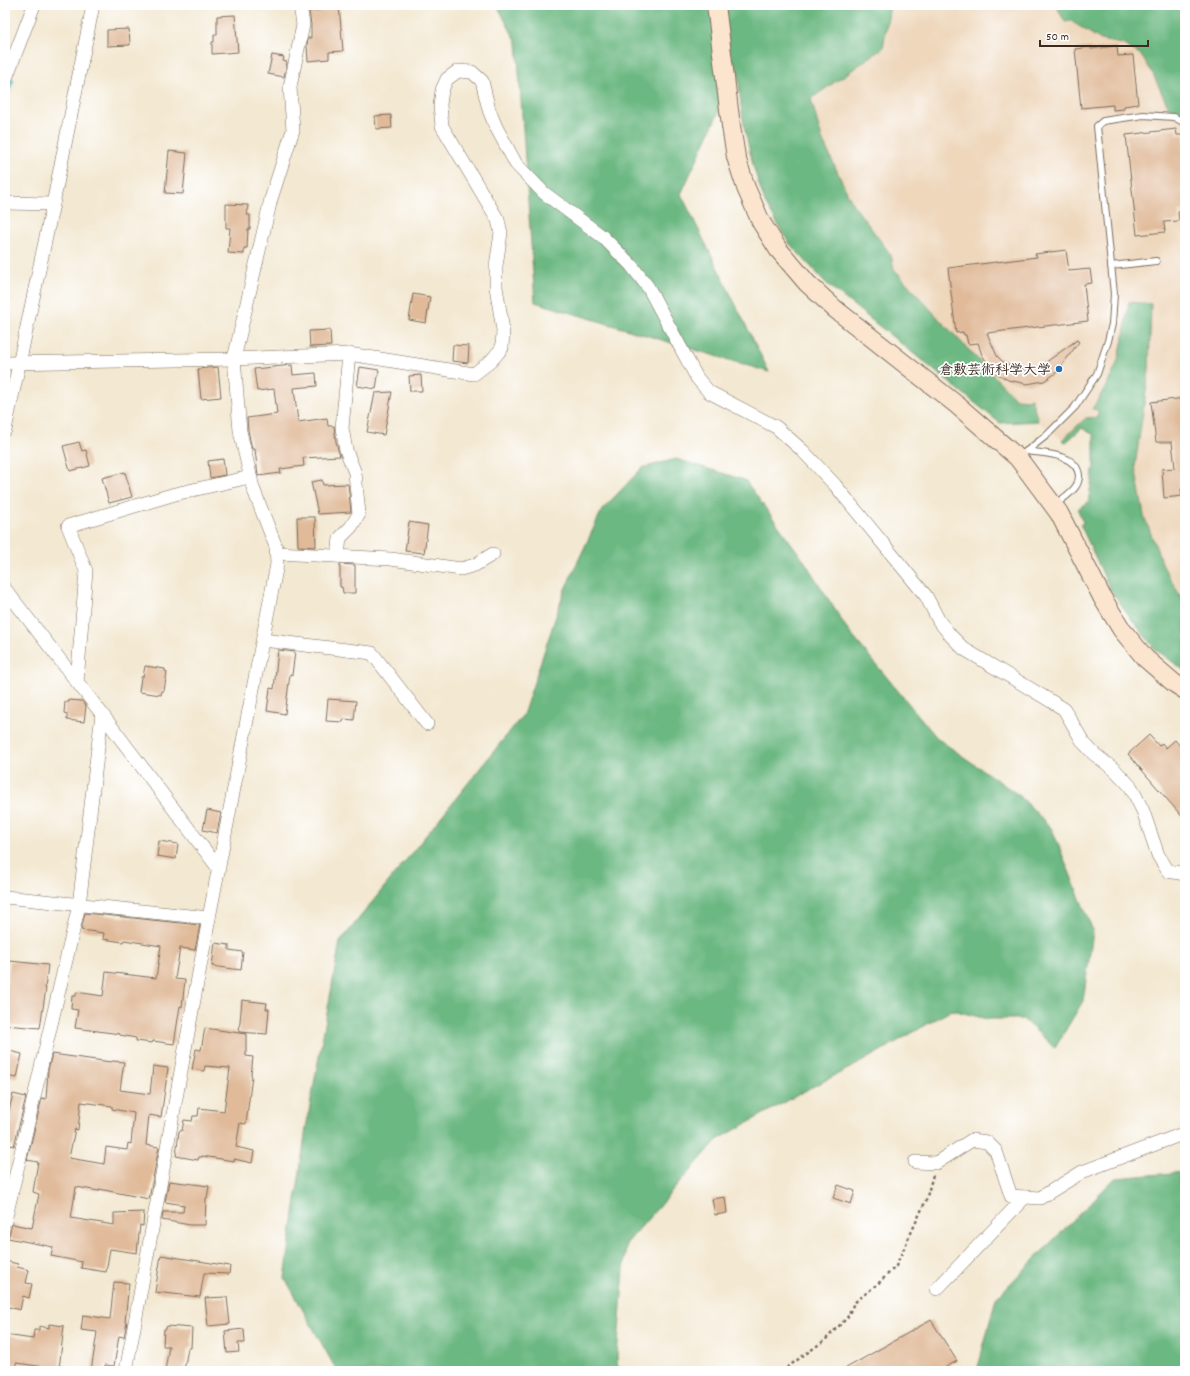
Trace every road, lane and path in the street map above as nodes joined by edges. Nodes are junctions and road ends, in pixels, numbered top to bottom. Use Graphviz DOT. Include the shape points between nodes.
graph roads {
  1 [pos="34,5"];
  2 [pos="92,5"];
  3 [pos="300,5"];
  4 [pos="716,5"];
  5 [pos="5,81"];
  6 [pos="1185,123"];
  7 [pos="5,203"];
  8 [pos="53,204"];
  9 [pos="1156,261"];
  10 [pos="1111,266"];
  11 [pos="349,354"];
  12 [pos="234,359"];
  13 [pos="5,363"];
  14 [pos="19,363"];
  15 [pos="5,430"];
  16 [pos="1022,455"];
  17 [pos="250,477"];
  18 [pos="1054,506"];
  19 [pos="276,553"];
  20 [pos="493,554"];
  21 [pos="338,556"];
  22 [pos="5,589"];
  23 [pos="263,640"];
  24 [pos="77,682"];
  25 [pos="1185,690"];
  26 [pos="102,714"];
  27 [pos="427,724"];
  28 [pos="219,869"];
  29 [pos="1185,874"];
  30 [pos="5,897"];
  31 [pos="79,905"];
  32 [pos="209,918"];
  33 [pos="1185,1133"];
  34 [pos="915,1162"];
  35 [pos="936,1163"];
  36 [pos="1025,1197"];
  37 [pos="5,1221"];
  38 [pos="937,1289"];
  39 [pos="126,1371"];
  40 [pos="782,1371"];
  1 -- 5 [label="street"];
  2 -- 8 [label="street"];
  3 -- 12 [label="street" via="303,25 290,87 293,130 271,199"];
  4 -- 16 [label="street" via="736,157 761,222 778,249 807,283 835,309"];
  6 -- 10 [label="lane" via="1174,118 1144,115 1103,121 1097,126"];
  7 -- 8 [label="street"];
  8 -- 14 [label="street"];
  9 -- 10 [label="lane"];
  10 -- 16 [label="lane" via="1114,294 1112,324 1097,374 1076,407"];
  11 -- 12 [label="street"];
  11 -- 21 [label="street" via="342,428 346,450 355,473 359,514 351,528 340,538"];
  11 -- 29 [label="street" via="474,374 502,348 503,330 496,287 501,233 498,220 442,126 440,105 447,79 458,71 472,72 482,81 496,128 516,164 544,192 603,237 631,265 648,287 697,378 709,392 776,427 803,451 835,485 926,596 939,621 964,649 1064,709 1083,742 1131,788 1143,811 1158,855 1168,871"];
  12 -- 14 [label="street"];
  12 -- 17 [label="street" via="240,431"];
  13 -- 14 [label="street"];
  14 -- 15 [label="street"];
  16 -- 18 [label="street"];
  16 -- 18 [label="lane" via="1059,456 1070,460 1078,468 1079,478 1076,487"];
  17 -- 19 [label="street"];
  17 -- 24 [label="street" via="174,494 68,526 86,571"];
  18 -- 25 [label="street" via="1103,600 1122,630 1146,658"];
  19 -- 21 [label="street"];
  19 -- 23 [label="street" via="278,564"];
  20 -- 21 [label="street" via="475,565 461,569 391,559"];
  22 -- 24 [label="street"];
  23 -- 27 [label="street" via="372,653"];
  23 -- 28 [label="street"];
  24 -- 26 [label="street"];
  26 -- 28 [label="street"];
  26 -- 31 [label="street"];
  28 -- 32 [label="street"];
  30 -- 31 [label="street"];
  31 -- 32 [label="street"];
  31 -- 37 [label="street"];
  32 -- 39 [label="street"];
  33 -- 36 [label="street" via="1082,1172 1040,1198"];
  34 -- 35 [label="street"];
  35 -- 36 [label="street" via="972,1140 987,1142 996,1151 1011,1196"];
  35 -- 40 [label="path" via="926,1200 896,1266 854,1303 847,1318 824,1340"];
  36 -- 38 [label="street"];
}
